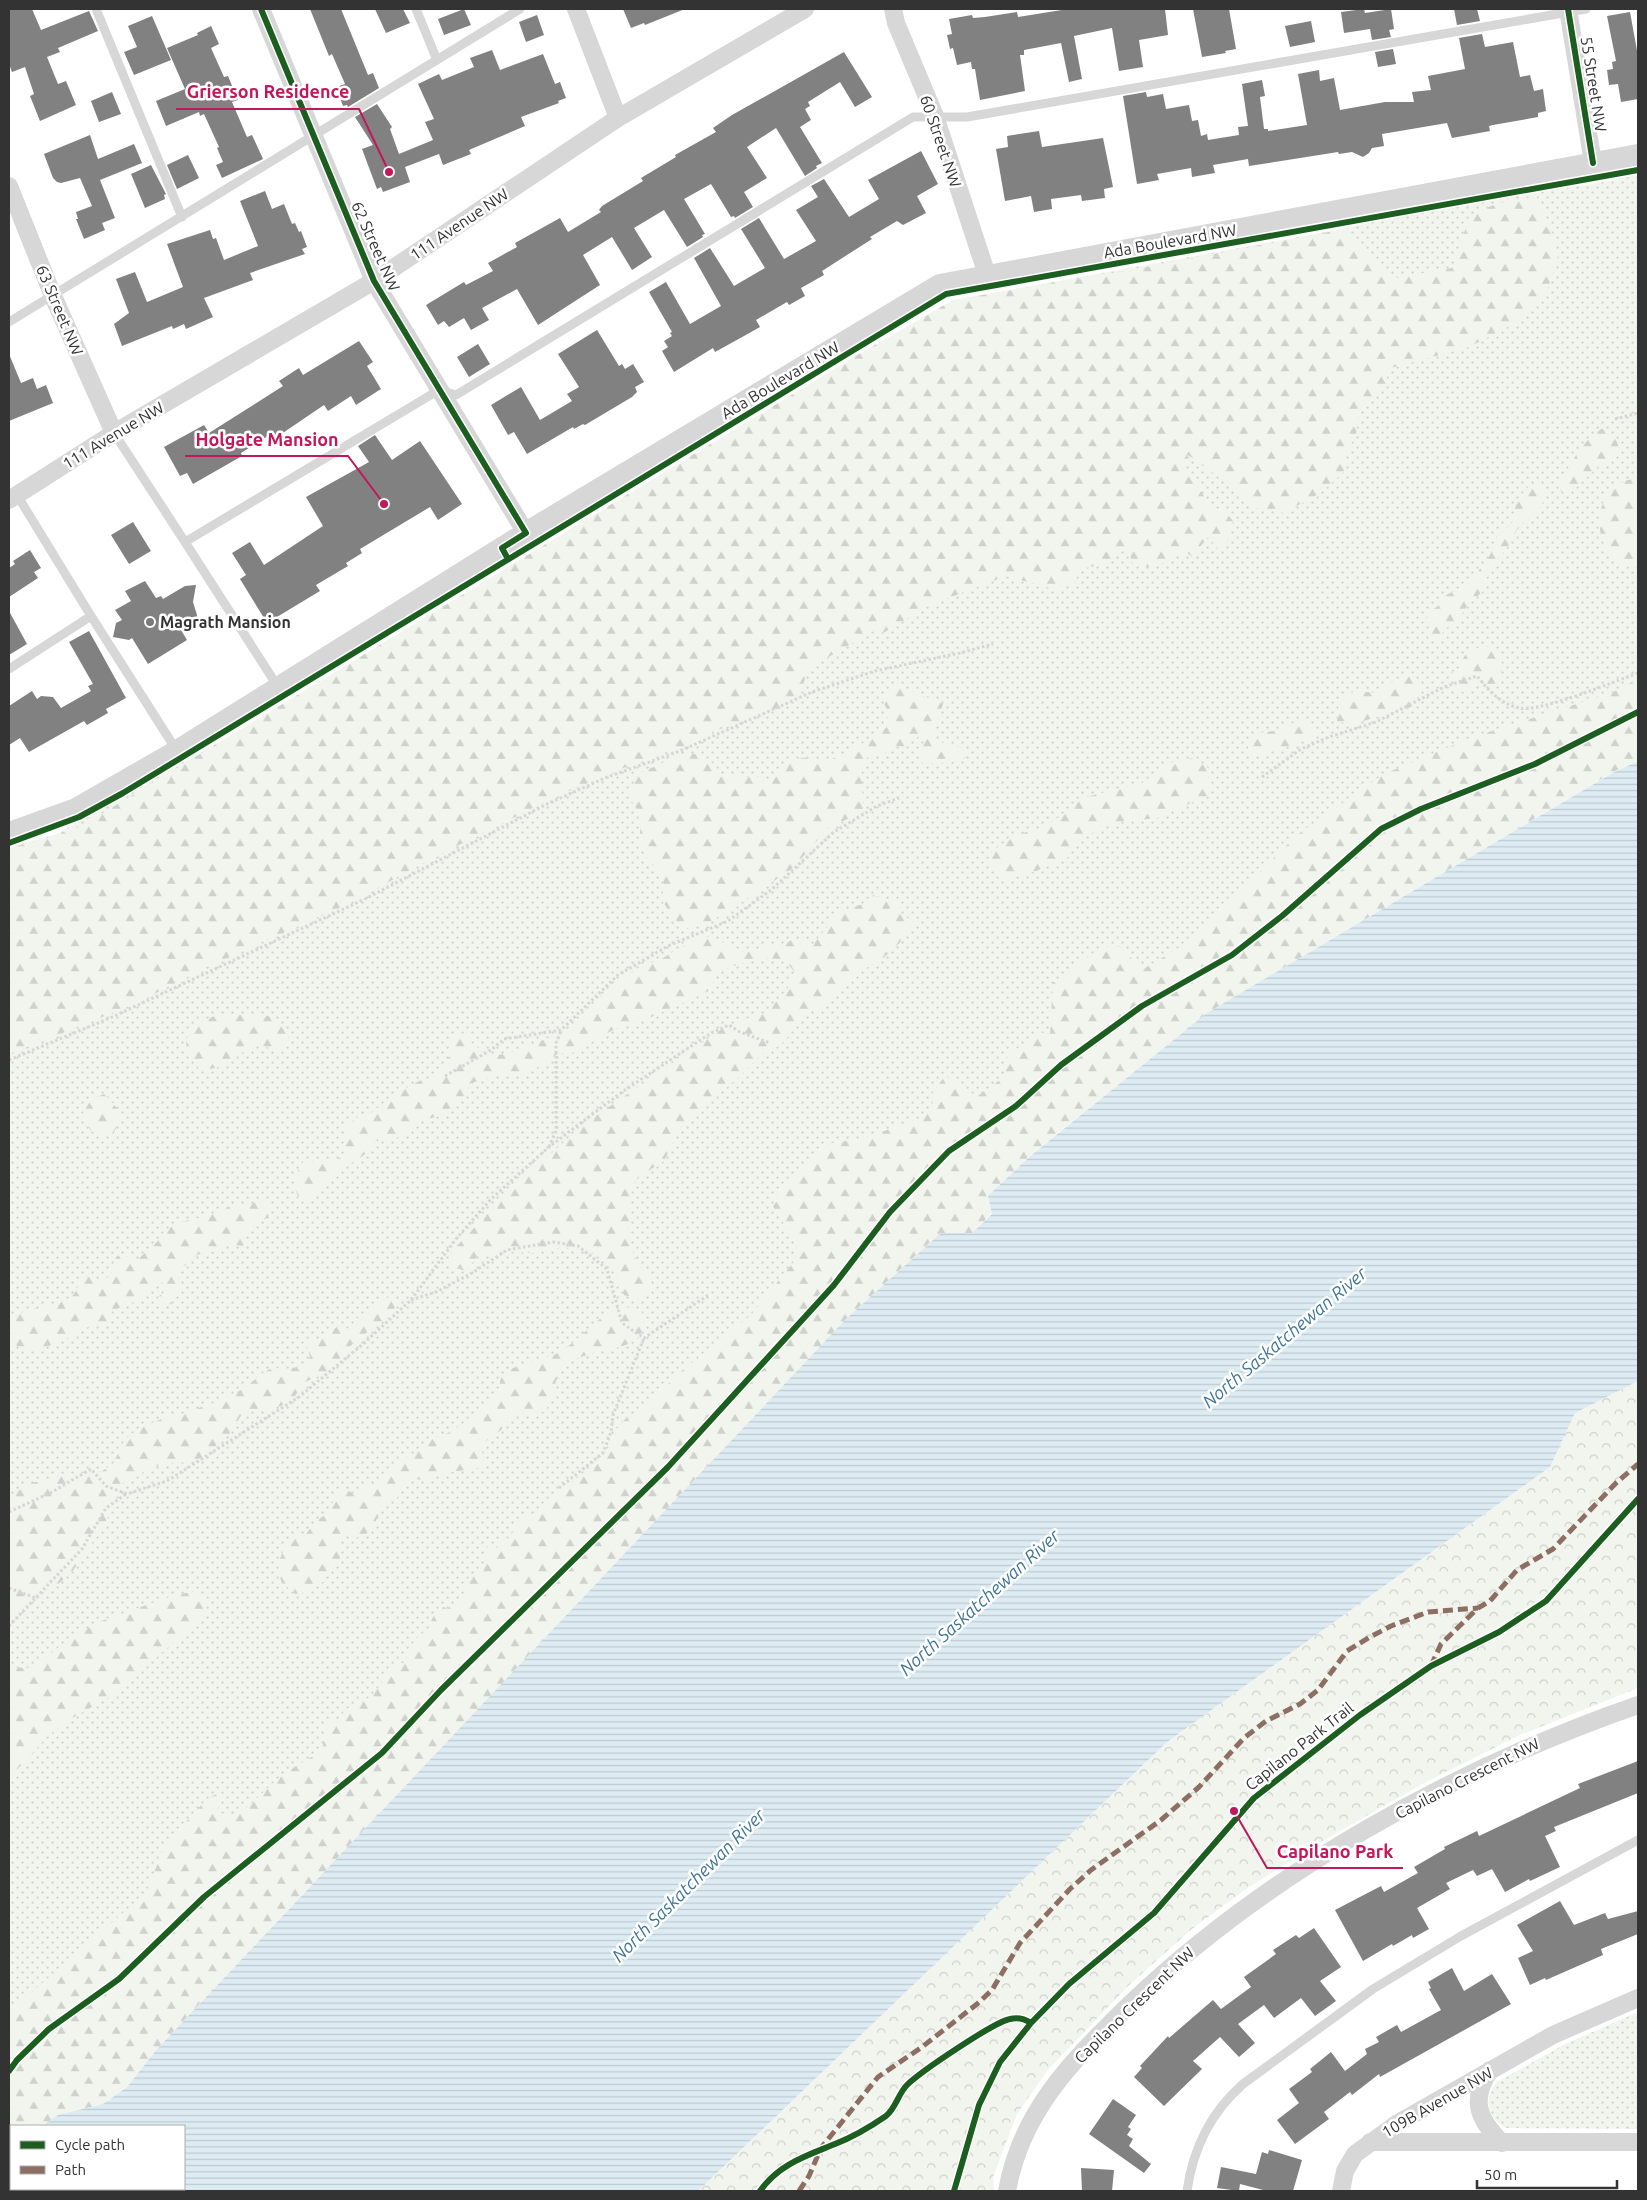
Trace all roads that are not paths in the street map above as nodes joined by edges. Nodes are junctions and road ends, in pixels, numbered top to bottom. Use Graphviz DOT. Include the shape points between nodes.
graph roads {
  1 [pos="96,9"];
  2 [pos="261,9"];
  3 [pos="416,9"];
  4 [pos="520,9"];
  5 [pos="576,9"];
  6 [pos="805,9"];
  7 [pos="893,9"];
  8 [pos="1586,9"];
  9 [pos="1568,10"];
  10 [pos="437,60"];
  11 [pos="935,116"];
  12 [pos="618,118"];
  13 [pos="314,137"];
  14 [pos="1638,155"];
  15 [pos="1593,163"];
  16 [pos="9,186"];
  17 [pos="182,217"];
  18 [pos="987,275"];
  19 [pos="374,281"];
  20 [pos="53,296"];
  21 [pos="9,322"];
  22 [pos="439,390"];
  23 [pos="114,433"];
  24 [pos="13,497"];
  25 [pos="526,532"];
  26 [pos="185,542"];
  27 [pos="91,616"];
  28 [pos="9,669"];
  29 [pos="278,688"];
  30 [pos="177,751"];
  31 [pos="9,833"];
  32 [pos="1638,1705"];
  33 [pos="1638,1840"];
  34 [pos="1638,1998"];
  35 [pos="1490,2070"];
  36 [pos="1370,2142"];
  37 [pos="1638,2142"];
  38 [pos="1502,2143"];
  39 [pos="1007,2191"];
  40 [pos="1187,2191"];
  41 [pos="1341,2191"];
  1 -- 17 [label="lane"];
  2 -- 13 [label="street, 62 Street NW"];
  3 -- 10 [label="lane"];
  4 -- 10 [label="lane"];
  5 -- 12 [label="street"];
  6 -- 12 [label="street, 111 Avenue NW"];
  7 -- 11 [label="street, 60 Street NW" via="896,24"];
  8 -- 9 [label="lane"];
  9 -- 11 [label="lane" via="967,117"];
  9 -- 15 [label="street, 55 Street NW"];
  10 -- 13 [label="lane"];
  11 -- 18 [label="street, 60 Street NW"];
  11 -- 22 [label="lane" via="913,117 456,395"];
  12 -- 19 [label="street, 111 Avenue NW"];
  13 -- 17 [label="lane"];
  13 -- 19 [label="street, 62 Street NW"];
  14 -- 15 [label="street, Ada Boulevard NW"];
  15 -- 18 [label="street, Ada Boulevard NW"];
  16 -- 20 [label="street, 63 Street NW"];
  17 -- 20 [label="lane"];
  18 -- 25 [label="street, Ada Boulevard NW" via="940,285"];
  19 -- 22 [label="street, 62 Street NW"];
  19 -- 23 [label="street, 111 Avenue NW"];
  20 -- 21 [label="lane"];
  20 -- 23 [label="street, 63 Street NW"];
  22 -- 25 [label="street, 62 Street NW"];
  22 -- 26 [label="lane"];
  23 -- 24 [label="street, 111 Avenue NW"];
  23 -- 26 [label="lane"];
  24 -- 27 [label="lane"];
  25 -- 29 [label="street, Ada Boulevard NW"];
  26 -- 29 [label="lane"];
  27 -- 28 [label="lane"];
  27 -- 30 [label="lane"];
  29 -- 30 [label="street, Ada Boulevard NW"];
  30 -- 31 [label="street, Ada Boulevard NW" via="76,809"];
  32 -- 39 [label="street, Capilano Crescent NW" via="1541,1740 1462,1778 1316,1860 1220,1926 1150,1985 1052,2087 1025,2131"];
  33 -- 40 [label="lane" via="1373,1988 1243,2084 1205,2130"];
  34 -- 35 [label="street, 109B Avenue NW" via="1553,2035"];
  35 -- 36 [label="street, 109B Avenue NW"];
  35 -- 38 [label="street" via="1481,2083 1479,2105 1482,2119"];
  36 -- 38 [label="street, 109B Avenue NW"];
  36 -- 41 [label="street" via="1349,2163"];
  37 -- 38 [label="street, 109B Avenue NW"];
}
